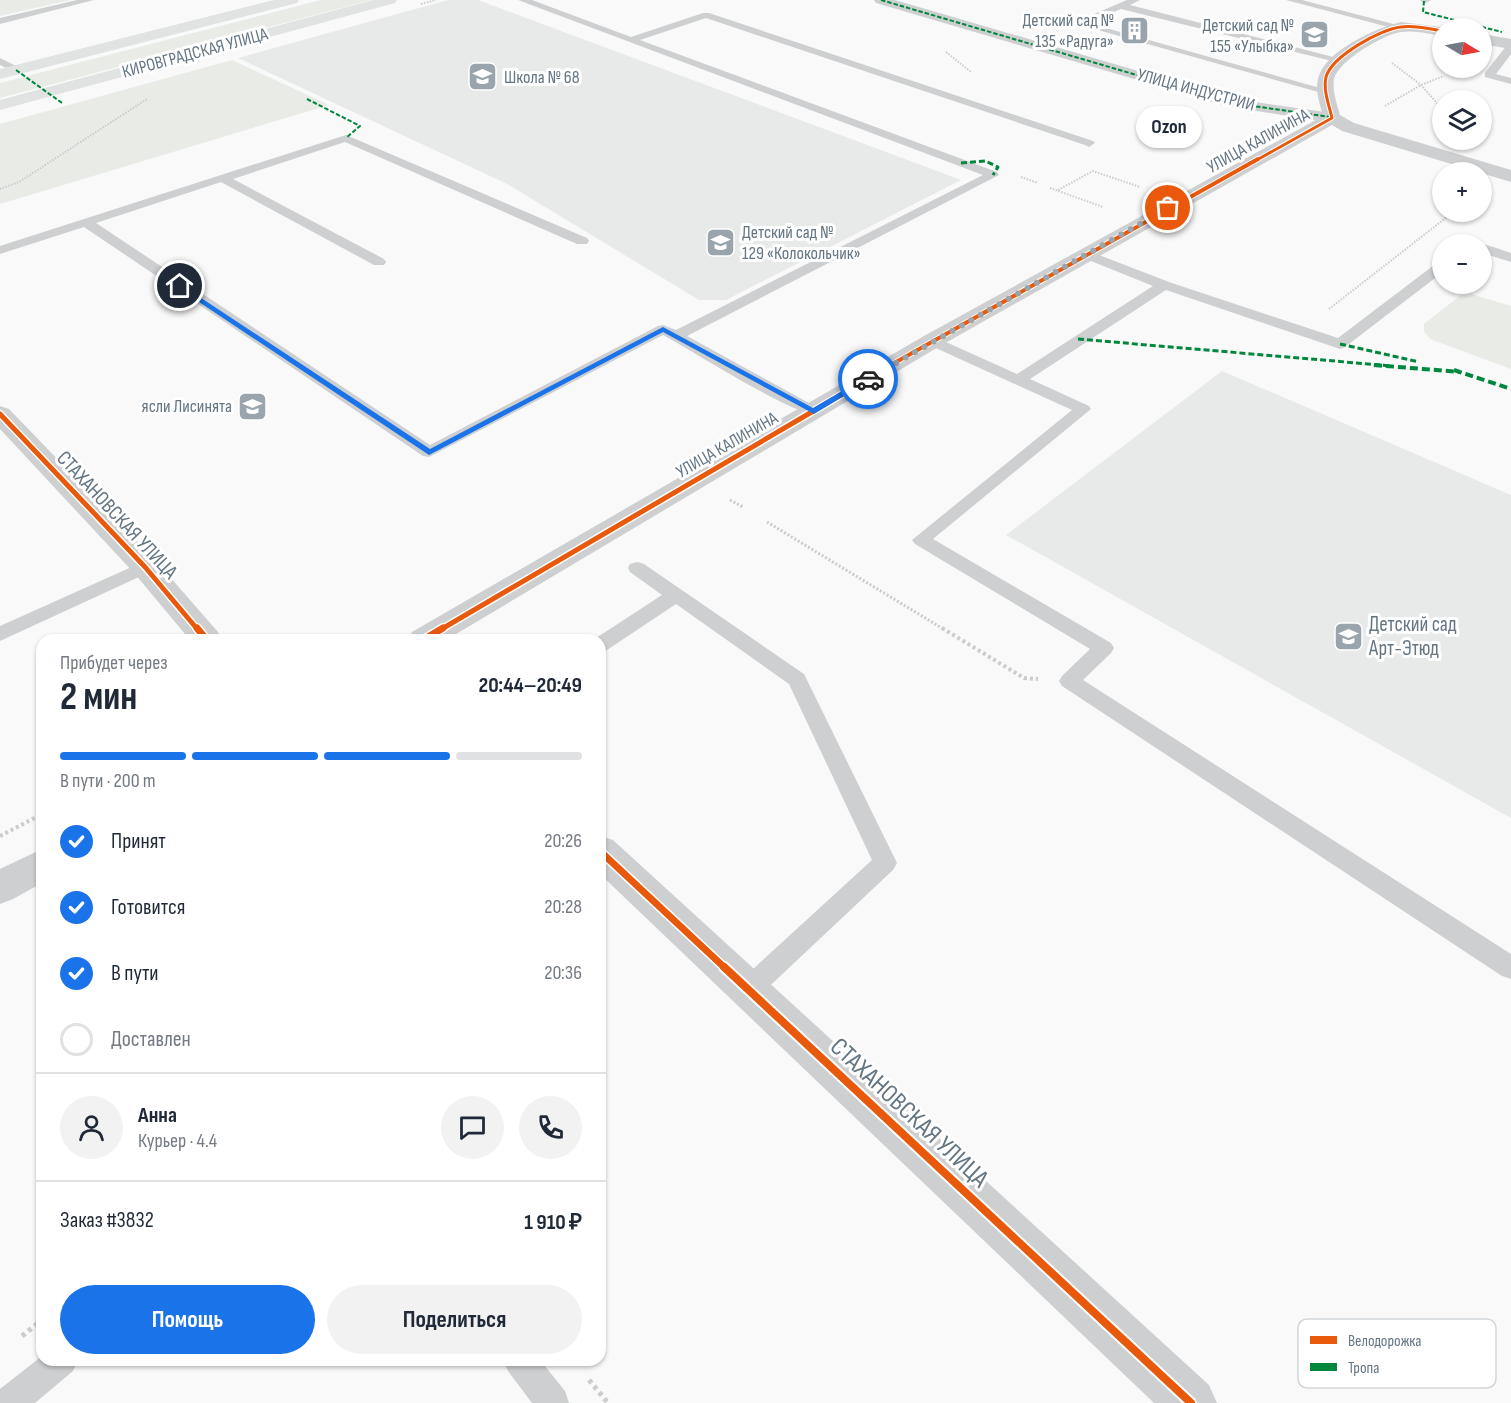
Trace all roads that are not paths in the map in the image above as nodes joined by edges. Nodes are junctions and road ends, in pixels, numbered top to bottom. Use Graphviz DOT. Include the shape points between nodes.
graph roads {
  1 [pos="89,0"];
  2 [pos="390,0"];
  3 [pos="523,0"];
  4 [pos="881,0"];
  5 [pos="1135,0"];
  6 [pos="1291,0"];
  7 [pos="284,1"];
  8 [pos="1121,6"];
  9 [pos="0,21"];
  10 [pos="1400,27"];
  11 [pos="1432,30"];
  12 [pos="631,40"];
  13 [pos="1492,41"];
  14 [pos="1511,46"];
  15 [pos="1336,60"];
  16 [pos="0,61"];
  17 [pos="8,72"];
  18 [pos="1511,81"];
  19 [pos="1326,91"];
  20 [pos="0,105"];
  21 [pos="1332,118"];
  22 [pos="1089,143"];
  23 [pos="1511,176"];
  24 [pos="222,178"];
  25 [pos="534,205"];
  26 [pos="517,213"];
  27 [pos="85,222"];
  28 [pos="582,242"];
  29 [pos="0,250"];
  30 [pos="1492,251"];
  31 [pos="1086,254"];
  32 [pos="1511,258"];
  33 [pos="379,262"];
  34 [pos="1432,274"];
  35 [pos="1164,285"];
  36 [pos="676,336"];
  37 [pos="932,341"];
  38 [pos="1018,380"];
  39 [pos="814,412"];
  40 [pos="0,414"];
  41 [pos="145,567"];
  42 [pos="637,568"];
  43 [pos="676,595"];
  44 [pos="0,634"];
  45 [pos="202,634"];
  46 [pos="433,634"];
  47 [pos="606,641"];
  48 [pos="606,857"];
  49 [pos="36,867"];
  50 [pos="0,888"];
  51 [pos="1511,969"];
  52 [pos="749,989"];
  53 [pos="55,1366"];
  54 [pos="524,1366"];
  55 [pos="9,1403"];
  56 [pos="553,1403"];
  57 [pos="1191,1403"];
  1 -- 9 [label="lane"];
  2 -- 20 [label="main road, КИРОВГРАДСКАЯ УЛИЦА"];
  3 -- 12 [label="lane"];
  4 -- 21 [label="street, УЛИЦА ИНДУСТРИИ" via="1232,103"];
  5 -- 8 [label="lane"];
  6 -- 10 [label="lane"];
  7 -- 17 [label="main road, КИРОВГРАДСКАЯ УЛИЦА"];
  8 -- 15 [label="lane"];
  8 -- 19 [label="lane" via="1078,23"];
  10 -- 11 [label="street"];
  10 -- 15 [label="street"];
  12 -- 22 [label="lane" via="706,15"];
  12 -- 36 [label="lane" via="993,175"];
  13 -- 14 [label="street"];
  14 -- 18 [label="lane" via="1489,75"];
  15 -- 19 [label="street, УЛИЦА КАЛИНИНА" via="1327,74"];
  16 -- 17 [label="lane"];
  19 -- 21 [label="street, УЛИЦА КАЛИНИНА"];
  21 -- 23 [label="street, УЛИЦА ИНДУСТРИИ" via="1348,127"];
  21 -- 31 [label="street, УЛИЦА КАЛИНИНА"];
  24 -- 26 [label="lane" via="346,138"];
  24 -- 27 [label="lane"];
  24 -- 33 [label="lane"];
  25 -- 26 [label="lane"];
  26 -- 28 [label="lane"];
  27 -- 29 [label="lane"];
  27 -- 36 [label="lane" via="429,452 663,330"];
  30 -- 32 [label="lane"];
  31 -- 35 [label="lane"];
  31 -- 37 [label="street, УЛИЦА КАЛИНИНА"];
  34 -- 35 [label="lane" via="1340,345"];
  35 -- 38 [label="lane"];
  36 -- 39 [label="lane"];
  37 -- 38 [label="lane"];
  37 -- 39 [label="street, УЛИЦА КАЛИНИНА"];
  38 -- 51 [label="lane" via="1083,409 921,540 1104,648 1069,681"];
  39 -- 46 [label="street, УЛИЦА КАЛИНИНА"];
  40 -- 41 [label="street, СТАХАНОВСКАЯ УЛИЦА"];
  41 -- 44 [label="lane"];
  41 -- 45 [label="street, СТАХАНОВСКАЯ УЛИЦА"];
  42 -- 43 [label="lane"];
  43 -- 47 [label="lane"];
  43 -- 52 [label="lane" via="797,679 885,863"];
  48 -- 52 [label="street, СТАХАНОВСКАЯ УЛИЦА"];
  49 -- 50 [label="street"];
  52 -- 57 [label="street, СТАХАНОВСКАЯ УЛИЦА"];
  53 -- 55 [label="lane"];
  54 -- 56 [label="lane"];
}
